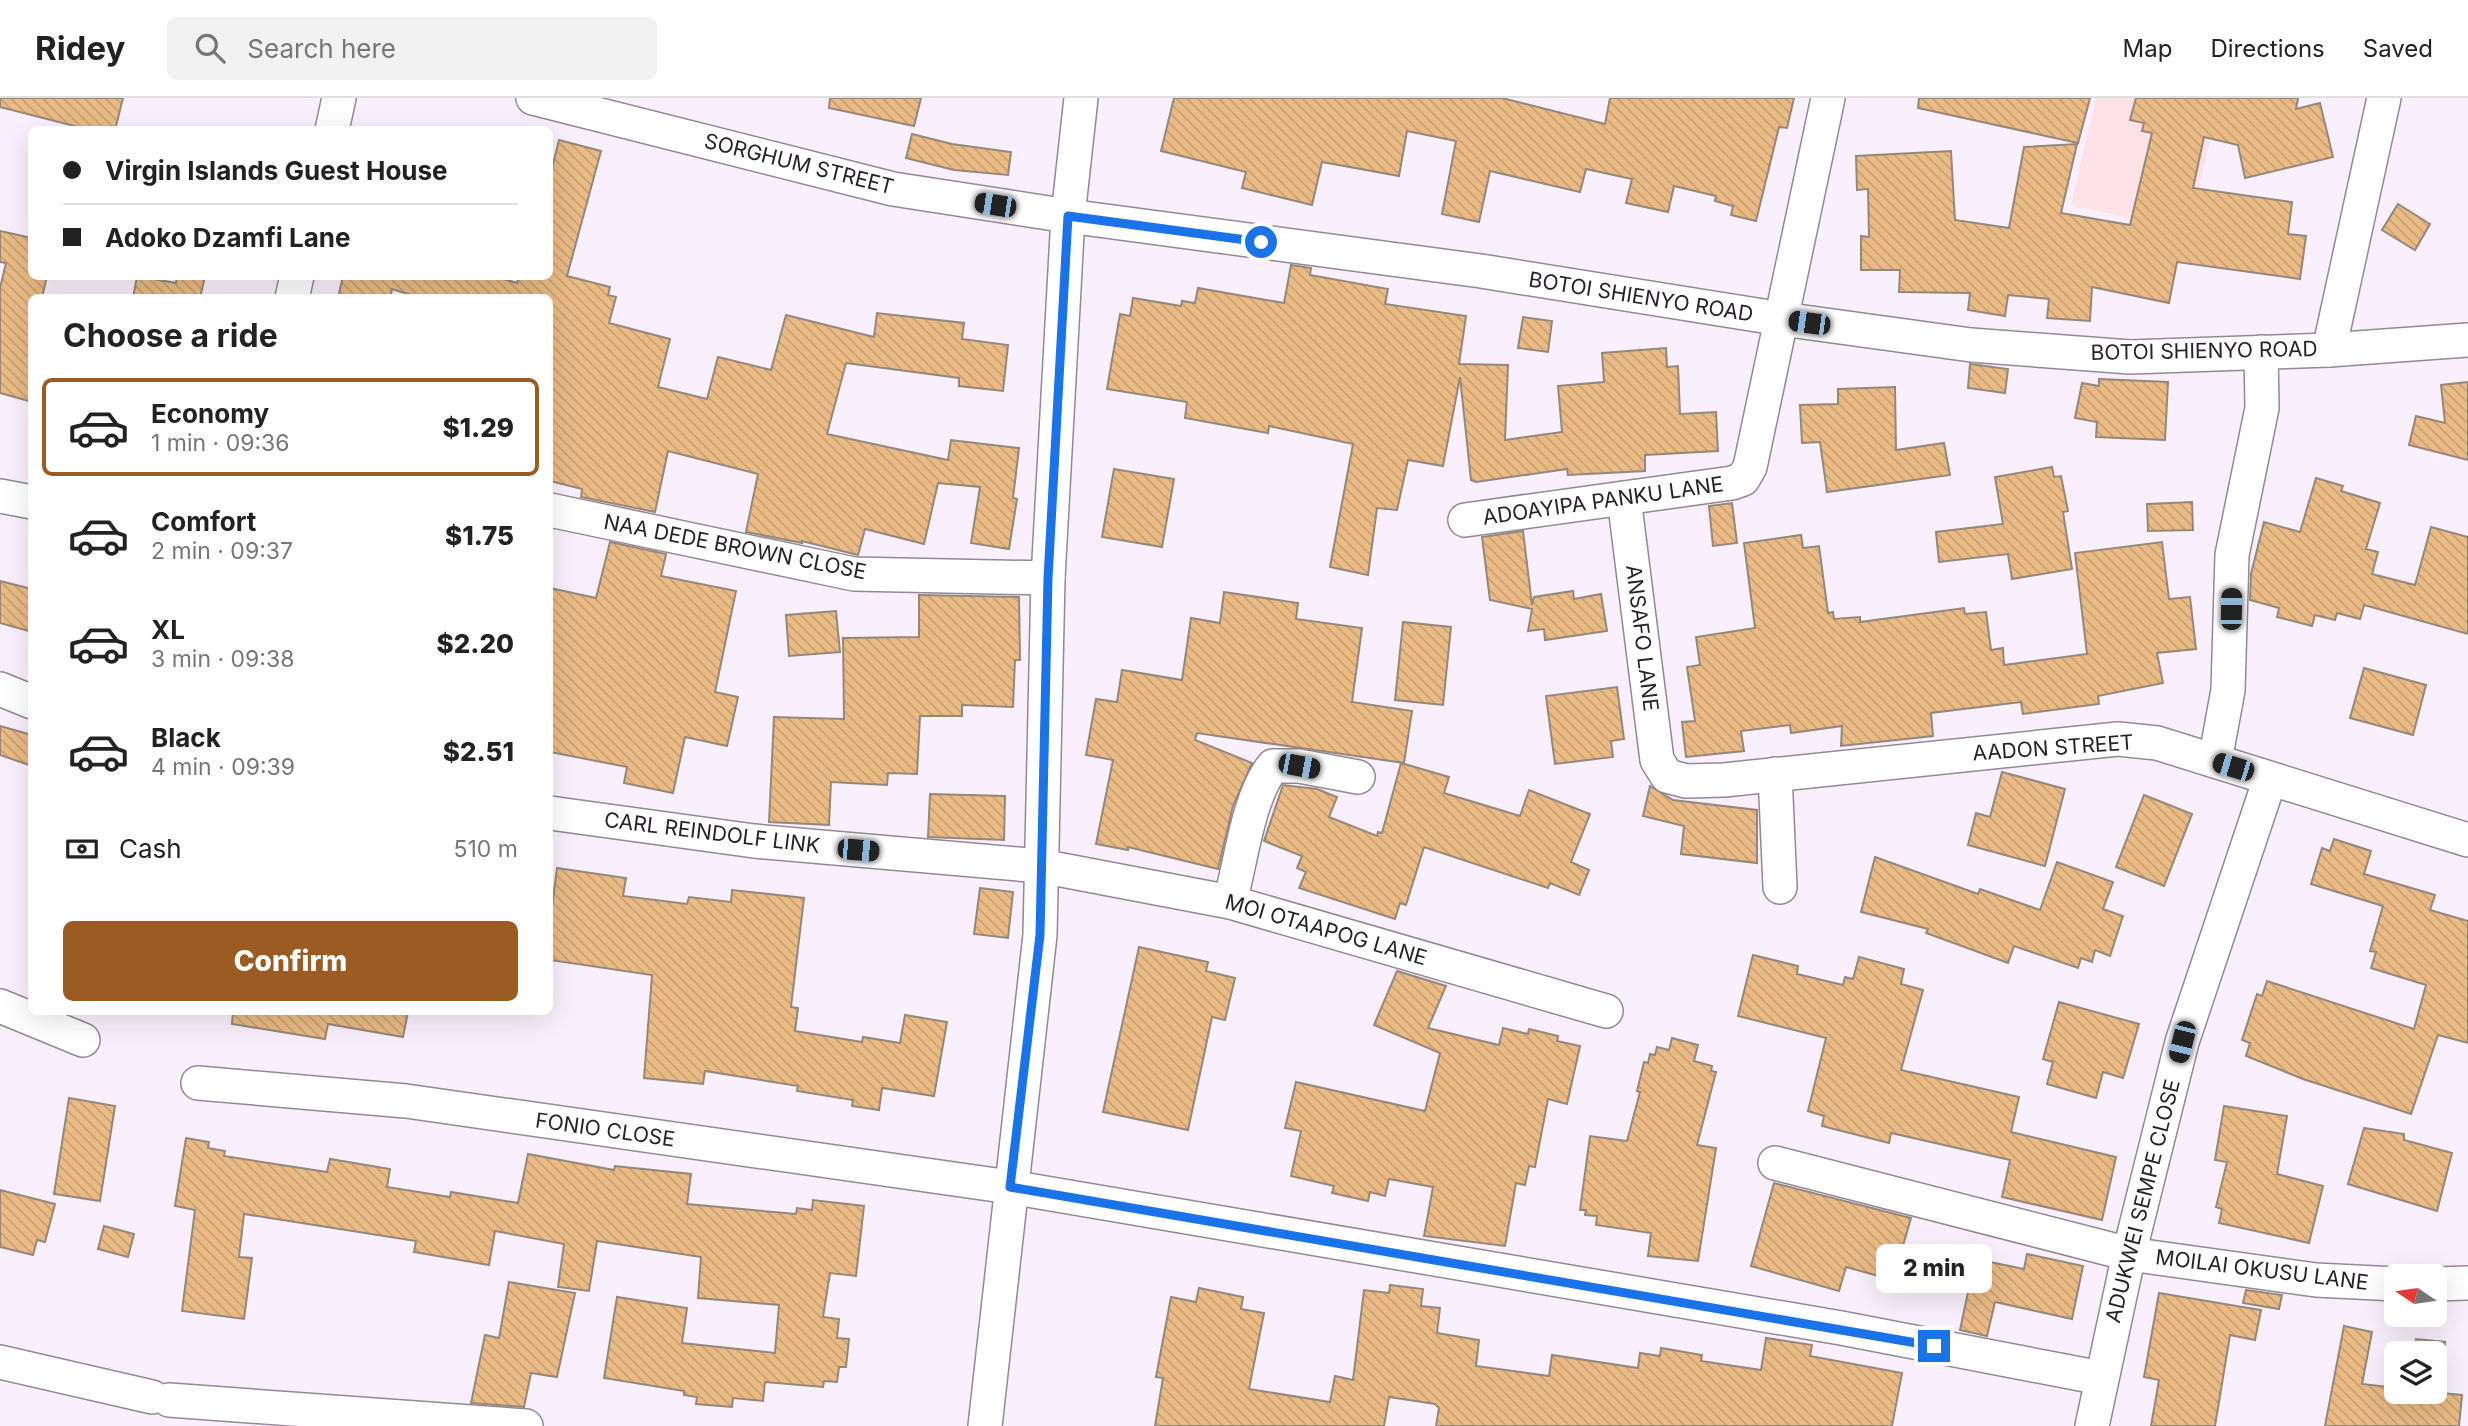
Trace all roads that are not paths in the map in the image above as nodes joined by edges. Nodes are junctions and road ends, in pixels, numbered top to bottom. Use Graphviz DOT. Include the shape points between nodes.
graph roads {
  1 [pos="339,98"];
  2 [pos="533,98"];
  3 [pos="1081,98"];
  4 [pos="1828,98"];
  5 [pos="2384,98"];
  6 [pos="333,126"];
  7 [pos="1068,216"];
  8 [pos="1782,319"];
  9 [pos="2468,340"];
  10 [pos="2329,350"];
  11 [pos="2261,352"];
  12 [pos="0,496"];
  13 [pos="1624,498"];
  14 [pos="28,501"];
  15 [pos="553,511"];
  16 [pos="1465,520"];
  17 [pos="1048,578"];
  18 [pos="0,689"];
  19 [pos="28,700"];
  20 [pos="2215,761"];
  21 [pos="1775,775"];
  22 [pos="1667,776"];
  23 [pos="1358,777"];
  24 [pos="2270,779"];
  25 [pos="553,813"];
  26 [pos="2468,840"];
  27 [pos="1041,866"];
  28 [pos="1780,887"];
  29 [pos="1230,902"];
  30 [pos="0,1006"];
  31 [pos="1606,1011"];
  32 [pos="83,1040"];
  33 [pos="198,1083"];
  34 [pos="1775,1163"];
  35 [pos="1010,1187"];
  36 [pos="2129,1254"];
  37 [pos="2384,1283"];
  38 [pos="2468,1283"];
  39 [pos="2447,1284"];
  40 [pos="0,1362"];
  41 [pos="2101,1378"];
  42 [pos="526,1426"];
  43 [pos="985,1426"];
  44 [pos="2092,1426"];
  1 -- 6 [label="street"];
  2 -- 7 [label="street, SORGHUM STREET" via="894,188"];
  3 -- 7 [label="street"];
  4 -- 8 [label="street"];
  5 -- 10 [label="street"];
  7 -- 8 [label="street, BOTOI SHIENYO ROAD" via="1481,271"];
  7 -- 17 [label="street"];
  8 -- 11 [label="street, BOTOI SHIENYO ROAD" via="1970,345 2116,356"];
  8 -- 13 [label="street, ADOAYIPA PANKU LANE" via="1750,467 1743,479"];
  9 -- 10 [label="street, BOTOI SHIENYO ROAD"];
  10 -- 11 [label="street, BOTOI SHIENYO ROAD"];
  11 -- 20 [label="street" via="2262,408 2232,555 2228,690"];
  12 -- 14 [label="street"];
  13 -- 16 [label="street, ADOAYIPA PANKU LANE"];
  13 -- 22 [label="street, ANSAFO LANE" via="1657,760"];
  15 -- 17 [label="street, NAA DEDE BROWN CLOSE" via="854,574"];
  17 -- 27 [label="street"];
  18 -- 19 [label="street"];
  20 -- 21 [label="street, AADON STREET" via="2157,743 2118,739"];
  20 -- 24 [label="street, AADON STREET"];
  21 -- 22 [label="street, AADON STREET" via="1686,781"];
  21 -- 28 [label="street"];
  23 -- 29 [label="street" via="1273,766 1257,796"];
  24 -- 26 [label="street, AADON STREET"];
  24 -- 36 [label="street, ADUKWEI SEMPE CLOSE" via="2182,1042"];
  25 -- 27 [label="street, CARL REINDOLF LINK" via="754,841"];
  27 -- 29 [label="street, MOI OTAAPOG LANE"];
  27 -- 35 [label="street" via="1038,948"];
  29 -- 31 [label="street, MOI OTAAPOG LANE"];
  30 -- 32 [label="street"];
  33 -- 35 [label="street, FONIO CLOSE" via="406,1101"];
  34 -- 36 [label="street, MOILAI OKUSU LANE"];
  35 -- 41 [label="street, FONIO CLOSE" via="1841,1328"];
  35 -- 43 [label="street"];
  36 -- 37 [label="street, MOILAI OKUSU LANE" via="2316,1280"];
  36 -- 41 [label="street, ADUKWEI SEMPE CLOSE"];
  38 -- 39 [label="street"];
  40 -- 42 [label="street" via="160,1398"];
  41 -- 44 [label="street, ADUKWEI SEMPE CLOSE"];
}
